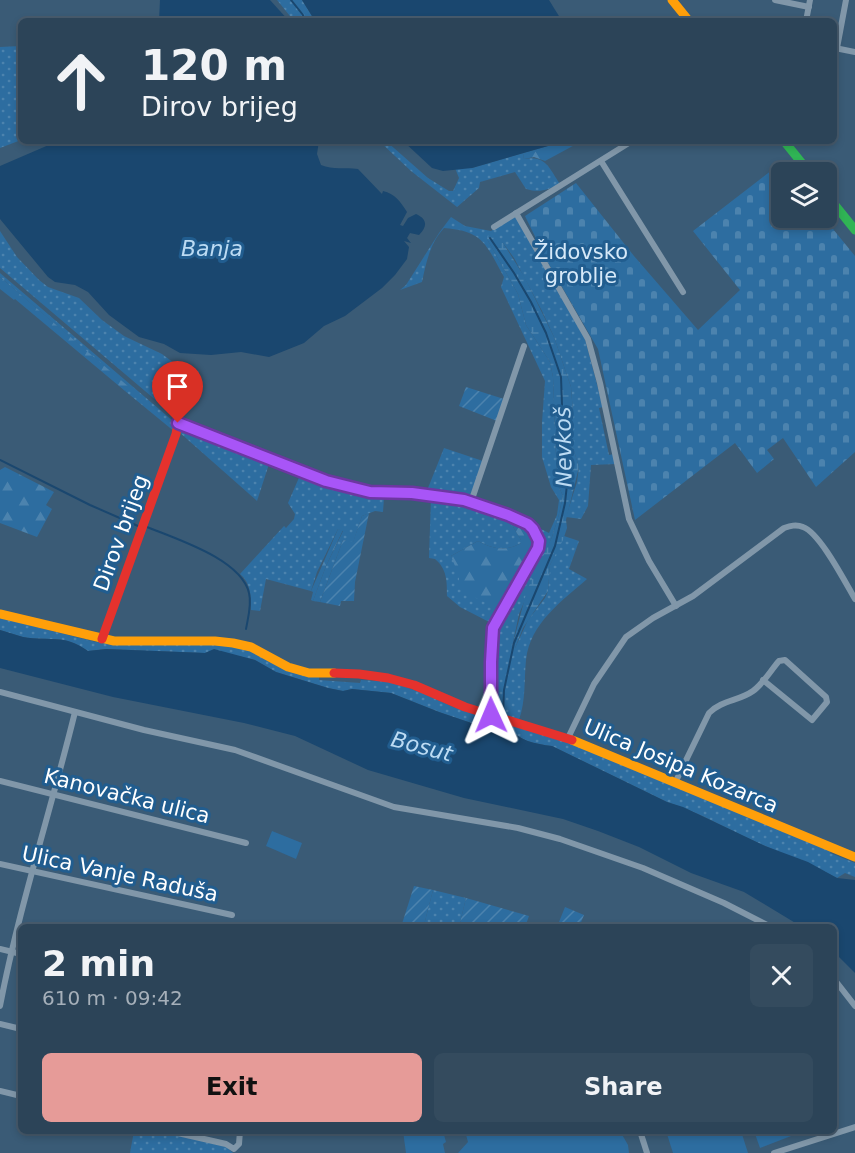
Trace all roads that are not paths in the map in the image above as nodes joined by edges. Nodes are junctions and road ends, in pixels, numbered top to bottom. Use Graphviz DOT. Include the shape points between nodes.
graph roads {
  1 [pos="672,0"];
  2 [pos="775,0"];
  3 [pos="846,0"];
  4 [pos="809,3"];
  5 [pos="687,18"];
  6 [pos="806,18"];
  7 [pos="837,39"];
  8 [pos="837,48"];
  9 [pos="855,52"];
  10 [pos="628,144"];
  11 [pos="786,144"];
  12 [pos="602,161"];
  13 [pos="801,162"];
  14 [pos="837,208"];
  15 [pos="516,213"];
  16 [pos="494,227"];
  17 [pos="855,230"];
  18 [pos="683,292"];
  19 [pos="524,346"];
  20 [pos="471,502"];
  21 [pos="855,599"];
  22 [pos="676,606"];
  23 [pos="0,614"];
  24 [pos="102,639"];
  25 [pos="763,680"];
  26 [pos="0,692"];
  27 [pos="75,712"];
  28 [pos="494,716"];
  29 [pos="568,738"];
  30 [pos="0,781"];
  31 [pos="675,783"];
  32 [pos="54,796"];
  33 [pos="246,843"];
  34 [pos="855,856"];
  35 [pos="0,864"];
  36 [pos="31,872"];
  37 [pos="232,915"];
  38 [pos="765,924"];
  39 [pos="0,949"];
  40 [pos="11,951"];
  41 [pos="18,953"];
  42 [pos="837,983"];
  43 [pos="0,1006"];
  44 [pos="855,1006"];
  45 [pos="0,1024"];
  46 [pos="18,1028"];
  47 [pos="0,1091"];
  48 [pos="18,1095"];
  49 [pos="855,1127"];
  50 [pos="837,1133"];
  51 [pos="182,1134"];
  52 [pos="240,1134"];
  53 [pos="641,1134"];
  54 [pos="833,1134"];
  55 [pos="235,1151"];
  56 [pos="647,1153"];
  57 [pos="774,1153"];
  1 -- 5 [label="street"];
  2 -- 4 [label="street"];
  3 -- 7 [label="street"];
  4 -- 6 [label="street"];
  8 -- 9 [label="street"];
  10 -- 12 [label="street"];
  11 -- 13 [label="street"];
  12 -- 15 [label="street"];
  12 -- 18 [label="street"];
  14 -- 17 [label="street"];
  15 -- 16 [label="street"];
  15 -- 22 [label="street" via="588,339 629,519"];
  19 -- 20 [label="street"];
  20 -- 24 [label="street, Dirov brijeg" via="361,490 326,481 178,423"];
  20 -- 28 [label="street, Dirov brijeg" via="528,524 539,541 492,634"];
  21 -- 22 [label="street" via="814,535 795,525 780,531"];
  22 -- 29 [label="street" via="626,637 594,684"];
  23 -- 24 [label="street, Ulica Josipa Kozarca"];
  24 -- 28 [label="street, Ulica Josipa Kozarca" via="233,643 298,670 388,678"];
  25 -- 25 [label="street" via="783,659 827,702 812,720"];
  25 -- 31 [label="street" via="753,691 709,712"];
  26 -- 27 [label="street"];
  27 -- 32 [label="street"];
  27 -- 38 [label="street" via="235,750 394,807 560,839 661,876"];
  28 -- 29 [label="street, Ulica Josipa Kozarca"];
  29 -- 31 [label="street, Ulica Josipa Kozarca"];
  30 -- 32 [label="street, Kanovačka ulica"];
  31 -- 34 [label="street, Ulica Josipa Kozarca"];
  32 -- 33 [label="street, Kanovačka ulica"];
  32 -- 36 [label="street"];
  35 -- 36 [label="street, Ulica Vanje Raduša"];
  36 -- 37 [label="street, Ulica Vanje Raduša"];
  36 -- 40 [label="street"];
  39 -- 40 [label="street"];
  40 -- 41 [label="street"];
  40 -- 43 [label="street"];
  42 -- 44 [label="street"];
  45 -- 46 [label="street"];
  47 -- 48 [label="street"];
  49 -- 50 [label="street"];
  51 -- 55 [label="street" via="225,1144"];
  52 -- 55 [label="street"];
  53 -- 56 [label="street"];
  54 -- 57 [label="street"];
}
